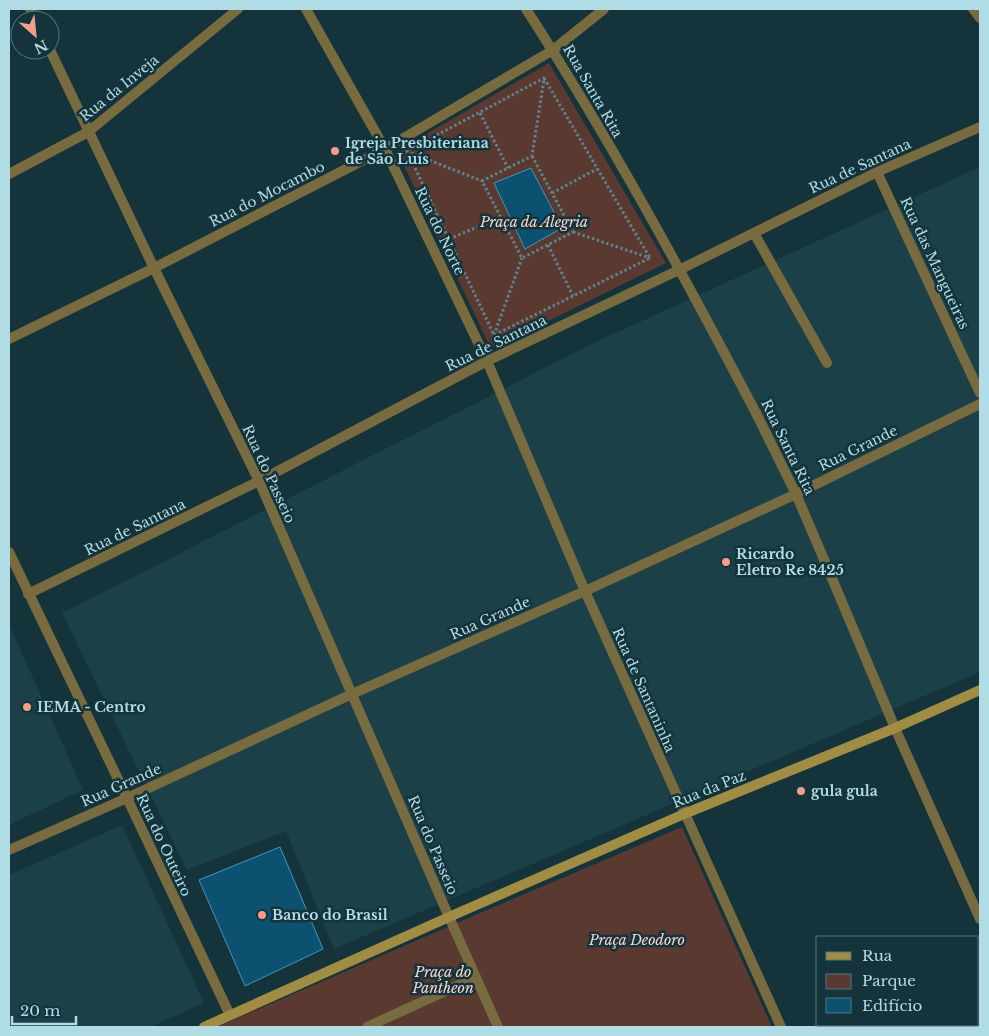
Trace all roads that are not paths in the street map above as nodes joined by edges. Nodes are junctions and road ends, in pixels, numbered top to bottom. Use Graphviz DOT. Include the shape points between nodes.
graph roads {
  1 [pos="238,9"];
  2 [pos="306,9"];
  3 [pos="526,9"];
  4 [pos="604,9"];
  5 [pos="973,9"];
  6 [pos="980,18"];
  7 [pos="553,50"];
  8 [pos="55,60"];
  9 [pos="980,127"];
  10 [pos="88,132"];
  11 [pos="385,149"];
  12 [pos="877,172"];
  13 [pos="9,174"];
  14 [pos="754,233"];
  15 [pos="154,268"];
  16 [pos="681,269"];
  17 [pos="9,339"];
  18 [pos="487,361"];
  19 [pos="827,363"];
  20 [pos="980,393"];
  21 [pos="980,404"];
  22 [pos="259,481"];
  23 [pos="796,494"];
  24 [pos="9,552"];
  25 [pos="585,591"];
  26 [pos="28,594"];
  27 [pos="980,690"];
  28 [pos="352,694"];
  29 [pos="895,728"];
  30 [pos="127,798"];
  31 [pos="684,814"];
  32 [pos="9,850"];
  33 [pos="449,917"];
  34 [pos="980,919"];
  35 [pos="476,977"];
  36 [pos="230,1015"];
  37 [pos="204,1027"];
  38 [pos="367,1027"];
  39 [pos="498,1027"];
  40 [pos="781,1027"];
  1 -- 10 [label="street, Rua da Inveja"];
  2 -- 11 [label="street, Rua do Norte"];
  3 -- 7 [label="street, Rua Santa Rita"];
  4 -- 7 [label="street, Rua do Mocambo"];
  5 -- 6 [label="street"];
  7 -- 11 [label="street, Rua do Mocambo"];
  7 -- 16 [label="street, Rua Santa Rita"];
  8 -- 10 [label="street, Rua do Passeio"];
  9 -- 12 [label="street, Rua de Santana"];
  10 -- 13 [label="street, Rua da Inveja"];
  10 -- 15 [label="street, Rua do Passeio"];
  11 -- 15 [label="street, Rua do Mocambo"];
  11 -- 18 [label="street, Rua do Norte"];
  12 -- 14 [label="street, Rua de Santana"];
  12 -- 20 [label="street, Rua das Mangueiras"];
  14 -- 16 [label="street, Rua de Santana"];
  14 -- 19 [label="street"];
  15 -- 17 [label="street, Rua do Mocambo"];
  15 -- 22 [label="street, Rua do Passeio"];
  16 -- 18 [label="street, Rua de Santana"];
  16 -- 23 [label="street, Rua Santa Rita"];
  18 -- 22 [label="street, Rua de Santana"];
  18 -- 25 [label="street, Rua de Santaninha"];
  21 -- 23 [label="street, Rua Grande"];
  22 -- 26 [label="street, Rua de Santana"];
  22 -- 28 [label="street, Rua do Passeio"];
  23 -- 25 [label="street, Rua Grande"];
  23 -- 29 [label="street, Rua Santa Rita"];
  24 -- 26 [label="street, Rua do Outeiro"];
  25 -- 28 [label="street, Rua Grande"];
  25 -- 31 [label="street, Rua de Santaninha"];
  26 -- 30 [label="street, Rua do Outeiro"];
  27 -- 29 [label="main road, Rua da Paz"];
  28 -- 30 [label="street, Rua Grande"];
  28 -- 33 [label="street, Rua do Passeio"];
  29 -- 31 [label="main road, Rua da Paz"];
  29 -- 34 [label="street, Rua Santa Rita"];
  30 -- 32 [label="street, Rua Grande"];
  30 -- 36 [label="street, Rua do Outeiro"];
  31 -- 33 [label="main road, Rua da Paz"];
  31 -- 40 [label="street, Rua de Santaninha"];
  33 -- 35 [label="street, Rua do Passeio"];
  33 -- 36 [label="main road, Rua da Paz"];
  35 -- 38 [label="street"];
  35 -- 39 [label="street, Rua do Passeio"];
  36 -- 37 [label="main road, Rua da Paz"];
}
